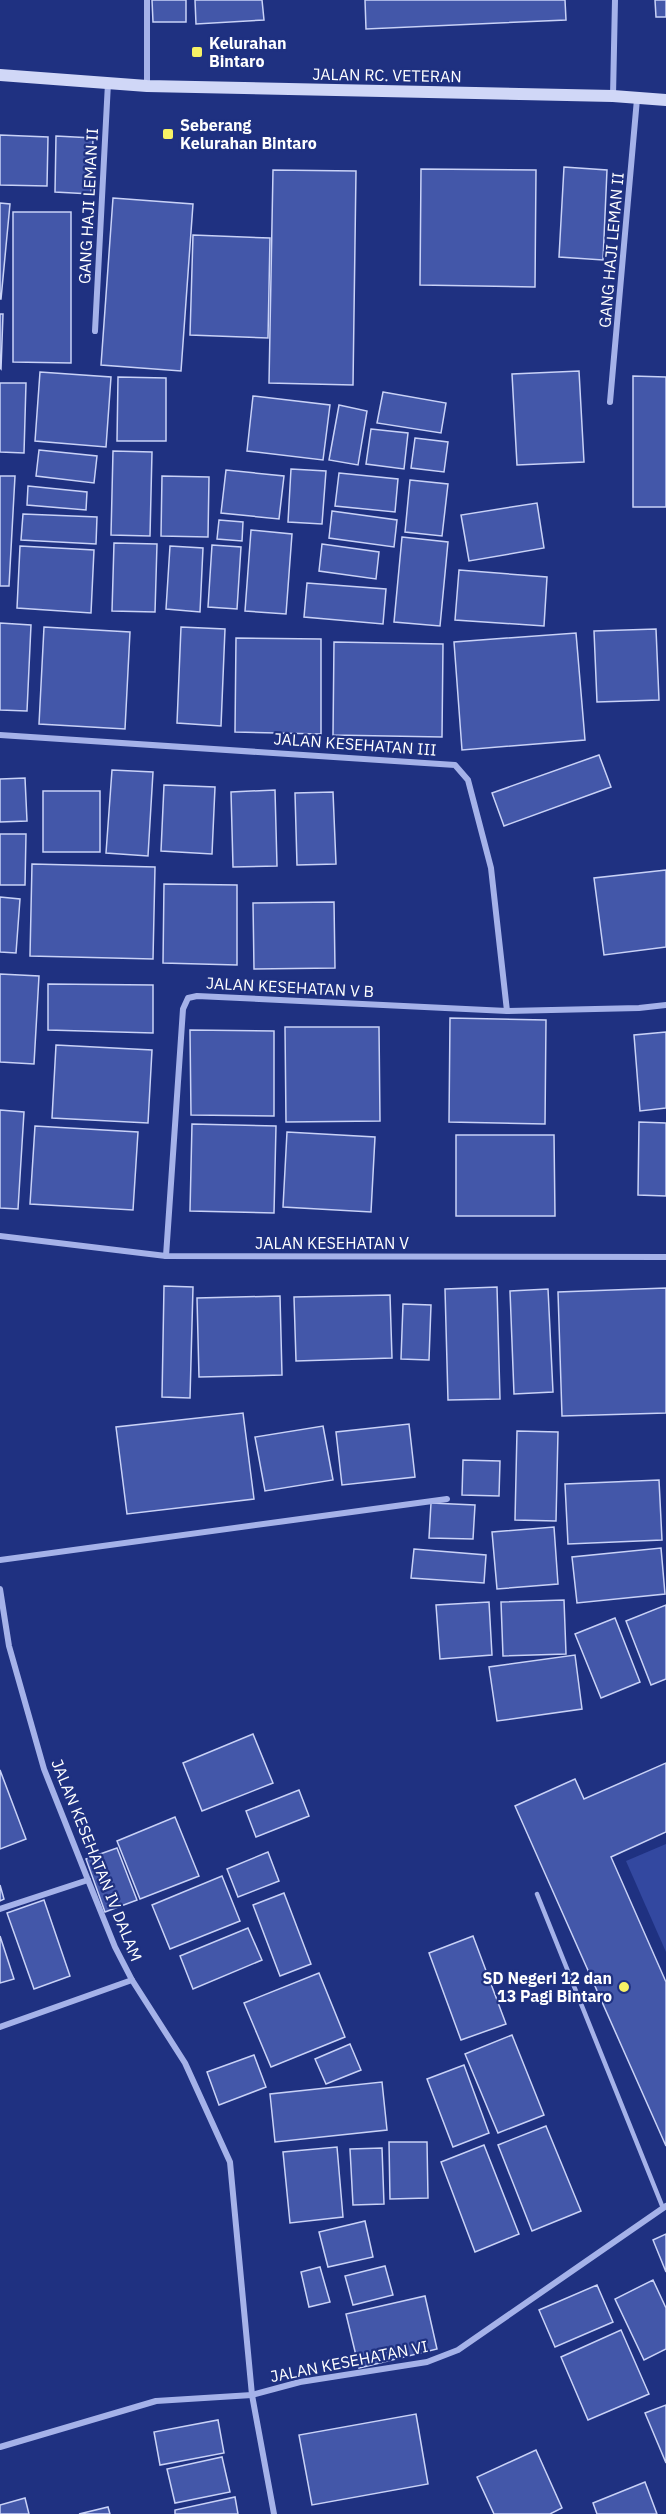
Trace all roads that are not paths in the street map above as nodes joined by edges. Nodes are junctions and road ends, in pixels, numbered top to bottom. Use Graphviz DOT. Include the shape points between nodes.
graph roads {
  1 [pos="147,0"];
  2 [pos="615,0"];
  3 [pos="0,75"];
  4 [pos="108,83"];
  5 [pos="147,86"];
  6 [pos="613,96"];
  7 [pos="637,99"];
  8 [pos="666,100"];
  9 [pos="95,332"];
  10 [pos="610,402"];
  11 [pos="0,735"];
  12 [pos="666,1005"];
  13 [pos="507,1011"];
  14 [pos="0,1236"];
  15 [pos="166,1256"];
  16 [pos="666,1257"];
  17 [pos="447,1499"];
  18 [pos="0,1560"];
  19 [pos="0,1589"];
  20 [pos="88,1880"];
  21 [pos="537,1894"];
  22 [pos="0,1909"];
  23 [pos="132,1980"];
  24 [pos="0,2027"];
  25 [pos="665,2207"];
  26 [pos="252,2395"];
  27 [pos="0,2447"];
  28 [pos="274,2514"];
  1 -- 5 [label="street"];
  2 -- 6 [label="street"];
  3 -- 4 [label="main road, JALAN RC. VETERAN"];
  4 -- 5 [label="main road, JALAN RC. VETERAN"];
  4 -- 9 [label="street, GANG HAJI LEMAN II"];
  5 -- 6 [label="main road, JALAN RC. VETERAN"];
  6 -- 7 [label="main road, JALAN RC. VETERAN"];
  7 -- 8 [label="main road, JALAN RC. VETERAN"];
  7 -- 10 [label="street, GANG HAJI LEMAN II"];
  11 -- 13 [label="street, JALAN KESEHATAN III" via="455,765 471,788 491,868"];
  12 -- 13 [label="street"];
  13 -- 15 [label="street, JALAN KESEHATAN V B" via="188,998 183,1008"];
  14 -- 15 [label="street, JALAN KESEHATAN V"];
  15 -- 16 [label="street, JALAN KESEHATAN V"];
  17 -- 18 [label="street"];
  19 -- 20 [label="street, JALAN KESEHATAN IV DALAM" via="9,1646 44,1770"];
  20 -- 22 [label="street"];
  20 -- 23 [label="street, JALAN KESEHATAN IV DALAM"];
  21 -- 25 [label="lane"];
  23 -- 24 [label="street"];
  23 -- 26 [label="street, JALAN KESEHATAN IV DALAM" via="185,2062 230,2162"];
  25 -- 26 [label="street, JALAN KESEHATAN VI" via="458,2350 427,2362 300,2382"];
  26 -- 27 [label="street, JALAN KESEHATAN VI" via="156,2402"];
  26 -- 28 [label="street, JALAN KESEHATAN IV DALAM"];
}
